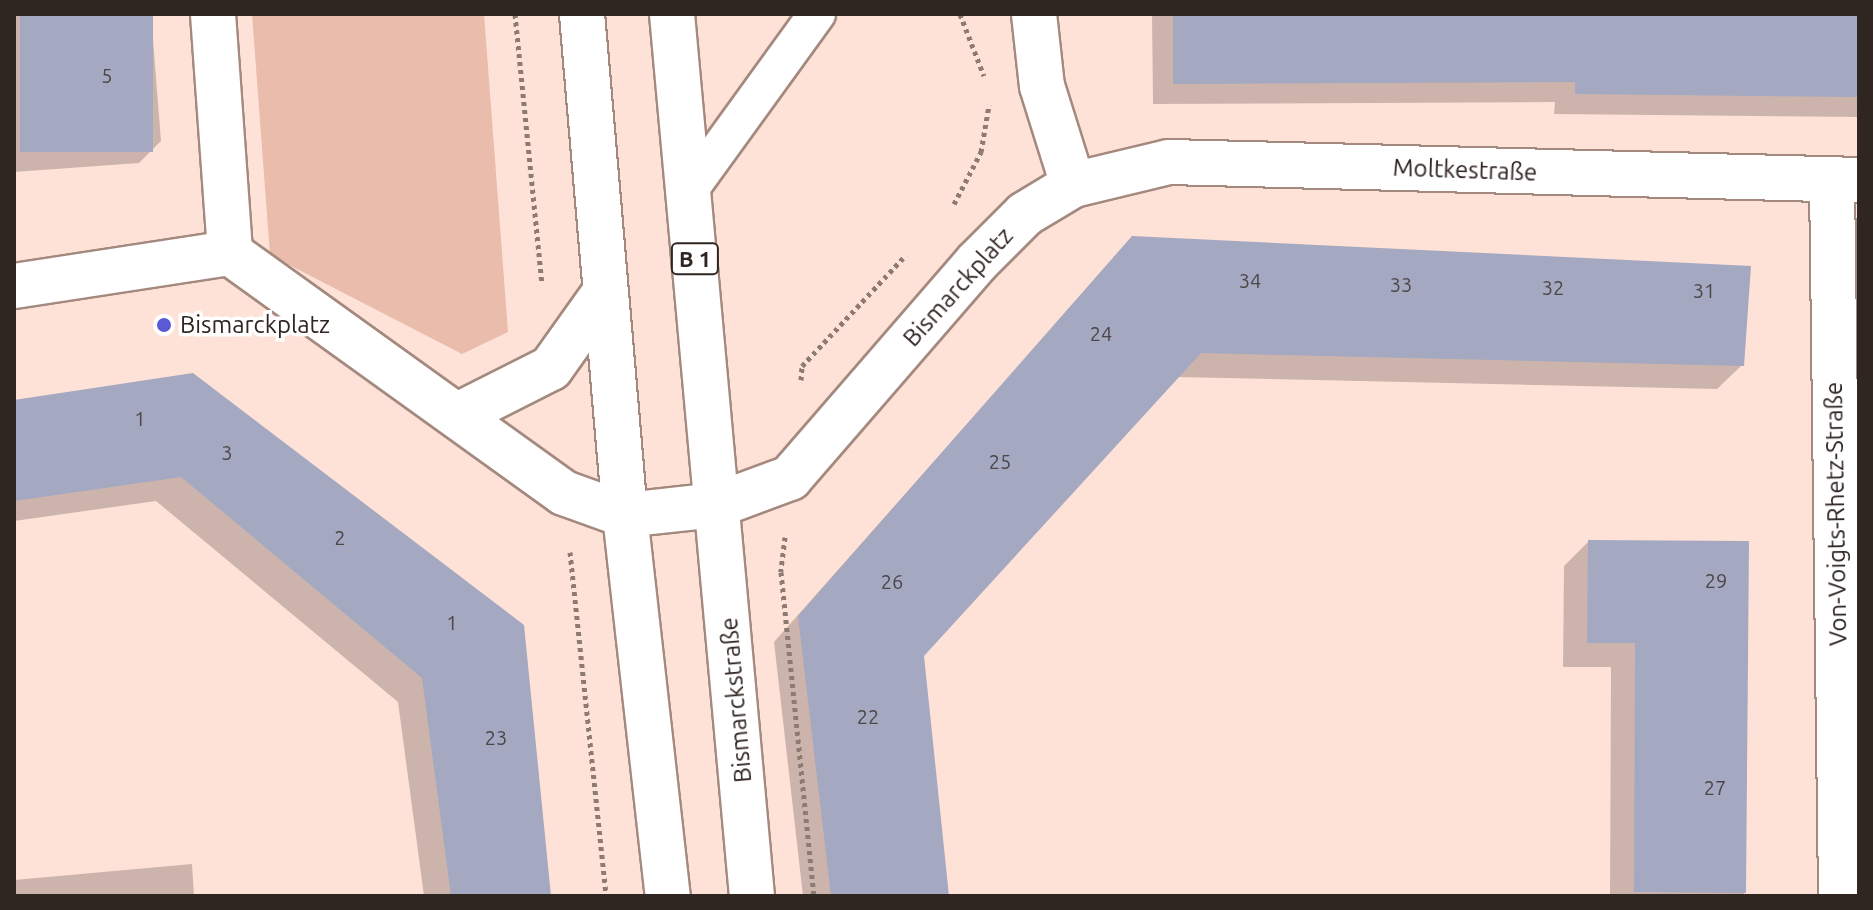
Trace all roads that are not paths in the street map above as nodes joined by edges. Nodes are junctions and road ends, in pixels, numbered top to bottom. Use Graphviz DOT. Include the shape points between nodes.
graph roads {
  1 [pos="213,14"];
  2 [pos="582,14"];
  3 [pos="672,14"];
  4 [pos="817,14"];
  5 [pos="1034,14"];
  6 [pos="1846,180"];
  7 [pos="1073,185"];
  8 [pos="688,192"];
  9 [pos="230,253"];
  10 [pos="14,286"];
  11 [pos="605,292"];
  12 [pos="458,415"];
  13 [pos="717,505"];
  14 [pos="625,515"];
  15 [pos="668,896"];
  16 [pos="752,896"];
  17 [pos="1841,896"];
  1 -- 9 [label="street"];
  2 -- 11 [label="street"];
  3 -- 8 [label="street, B 1"];
  4 -- 8 [label="lane"];
  5 -- 7 [label="street" via="1042,86"];
  6 -- 7 [label="street, Moltkestraße" via="1169,162"];
  6 -- 17 [label="street, Von-Voigts-Rhetz-Straße"];
  7 -- 13 [label="street, Bismarckplatz" via="1025,214 976,263 790,478"];
  8 -- 13 [label="street, B 1"];
  9 -- 10 [label="street"];
  9 -- 12 [label="street, Bismarckplatz"];
  11 -- 12 [label="street" via="551,368"];
  11 -- 14 [label="street"];
  12 -- 14 [label="street, Bismarckplatz" via="564,493"];
  13 -- 14 [label="street, Bismarckplatz"];
  13 -- 16 [label="street, Bismarckstraße / B 1"];
  14 -- 15 [label="street"];
}
